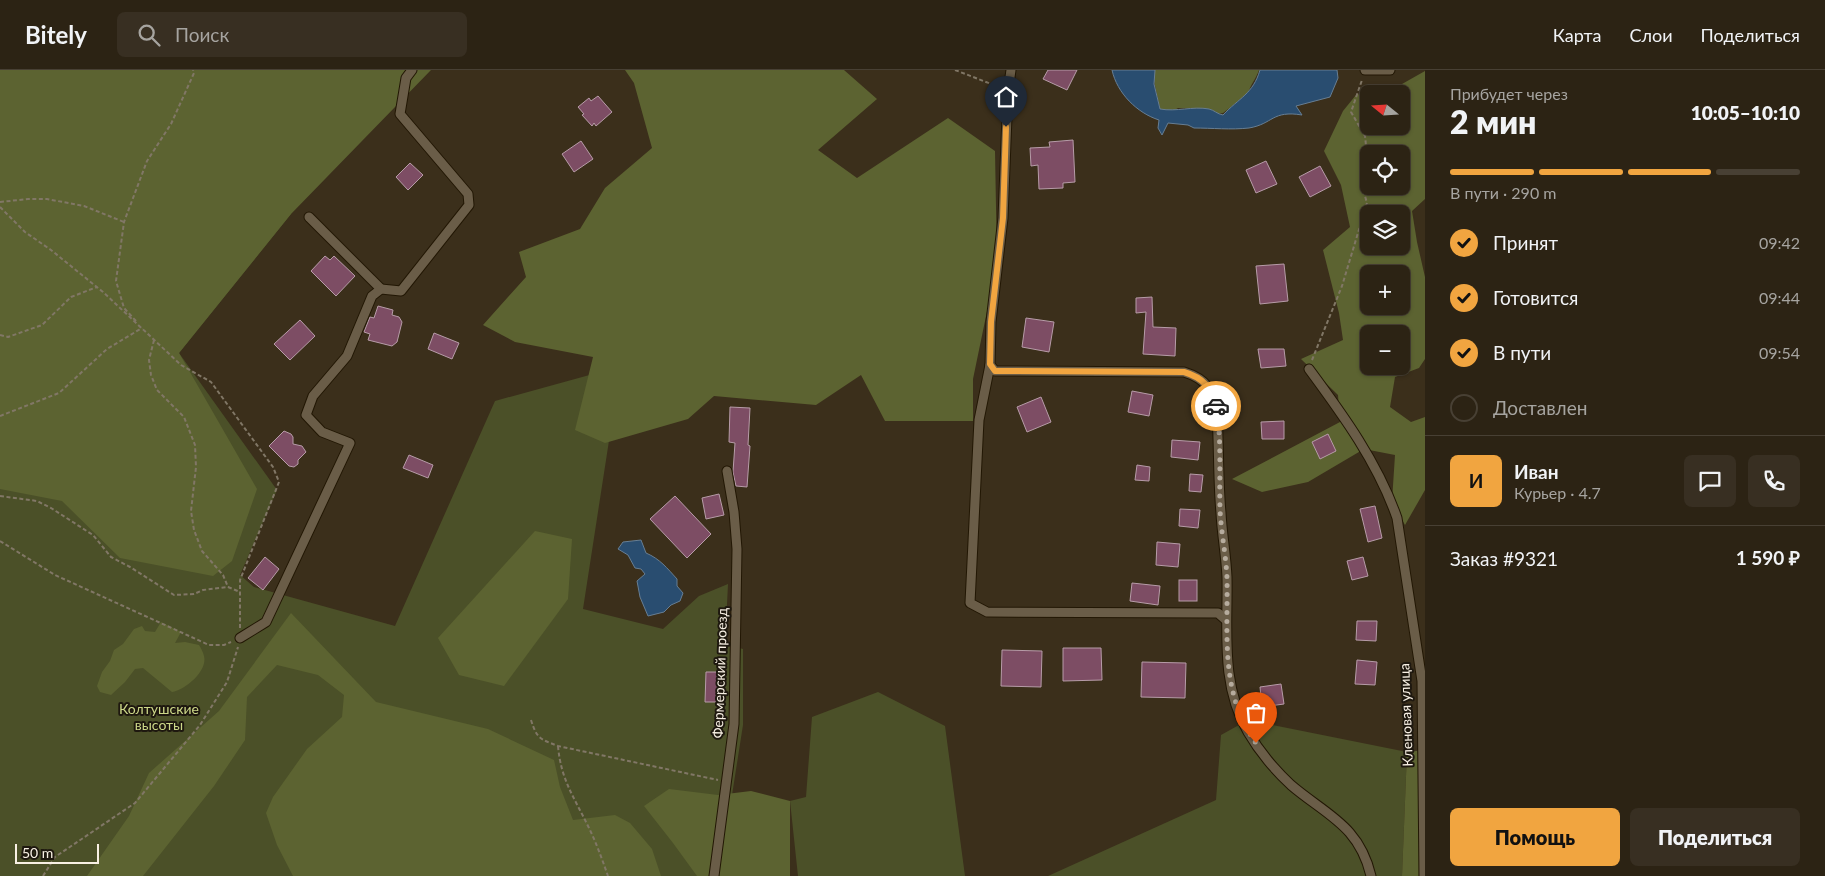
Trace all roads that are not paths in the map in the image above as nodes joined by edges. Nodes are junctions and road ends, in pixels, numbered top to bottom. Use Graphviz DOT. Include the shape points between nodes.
graph roads {
  1 [pos="412,70"];
  2 [pos="1011,70"];
  3 [pos="1365,70"];
  4 [pos="1390,70"];
  5 [pos="309,217"];
  6 [pos="381,289"];
  7 [pos="990,364"];
  8 [pos="1309,369"];
  9 [pos="727,471"];
  10 [pos="1226,620"];
  11 [pos="240,638"];
  12 [pos="1424,742"];
  13 [pos="714,876"];
  14 [pos="1371,876"];
  15 [pos="1424,876"];
  1 -- 6 [label="street" via="406,78 400,114 468,194 469,205 400,291"];
  2 -- 7 [label="street" via="1003,218 991,322"];
  3 -- 4 [label="street"];
  5 -- 6 [label="street"];
  6 -- 11 [label="street" via="372,296 347,356 312,396 306,415 322,432 350,443 266,622"];
  7 -- 10 [label="street" via="995,371 1184,372 1207,384 1218,414 1220,512 1227,576"];
  7 -- 10 [label="street" via="979,420 970,603 987,612 1218,613"];
  8 -- 12 [label="street, Кленовая улица" via="1369,457 1397,518 1422,681"];
  9 -- 13 [label="street, Фермерский проезд" via="737,549 734,724"];
  10 -- 14 [label="street" via="1232,695 1248,732 1272,766 1291,785 1339,821 1356,840"];
  12 -- 15 [label="street, Кленовая улица"];
}
